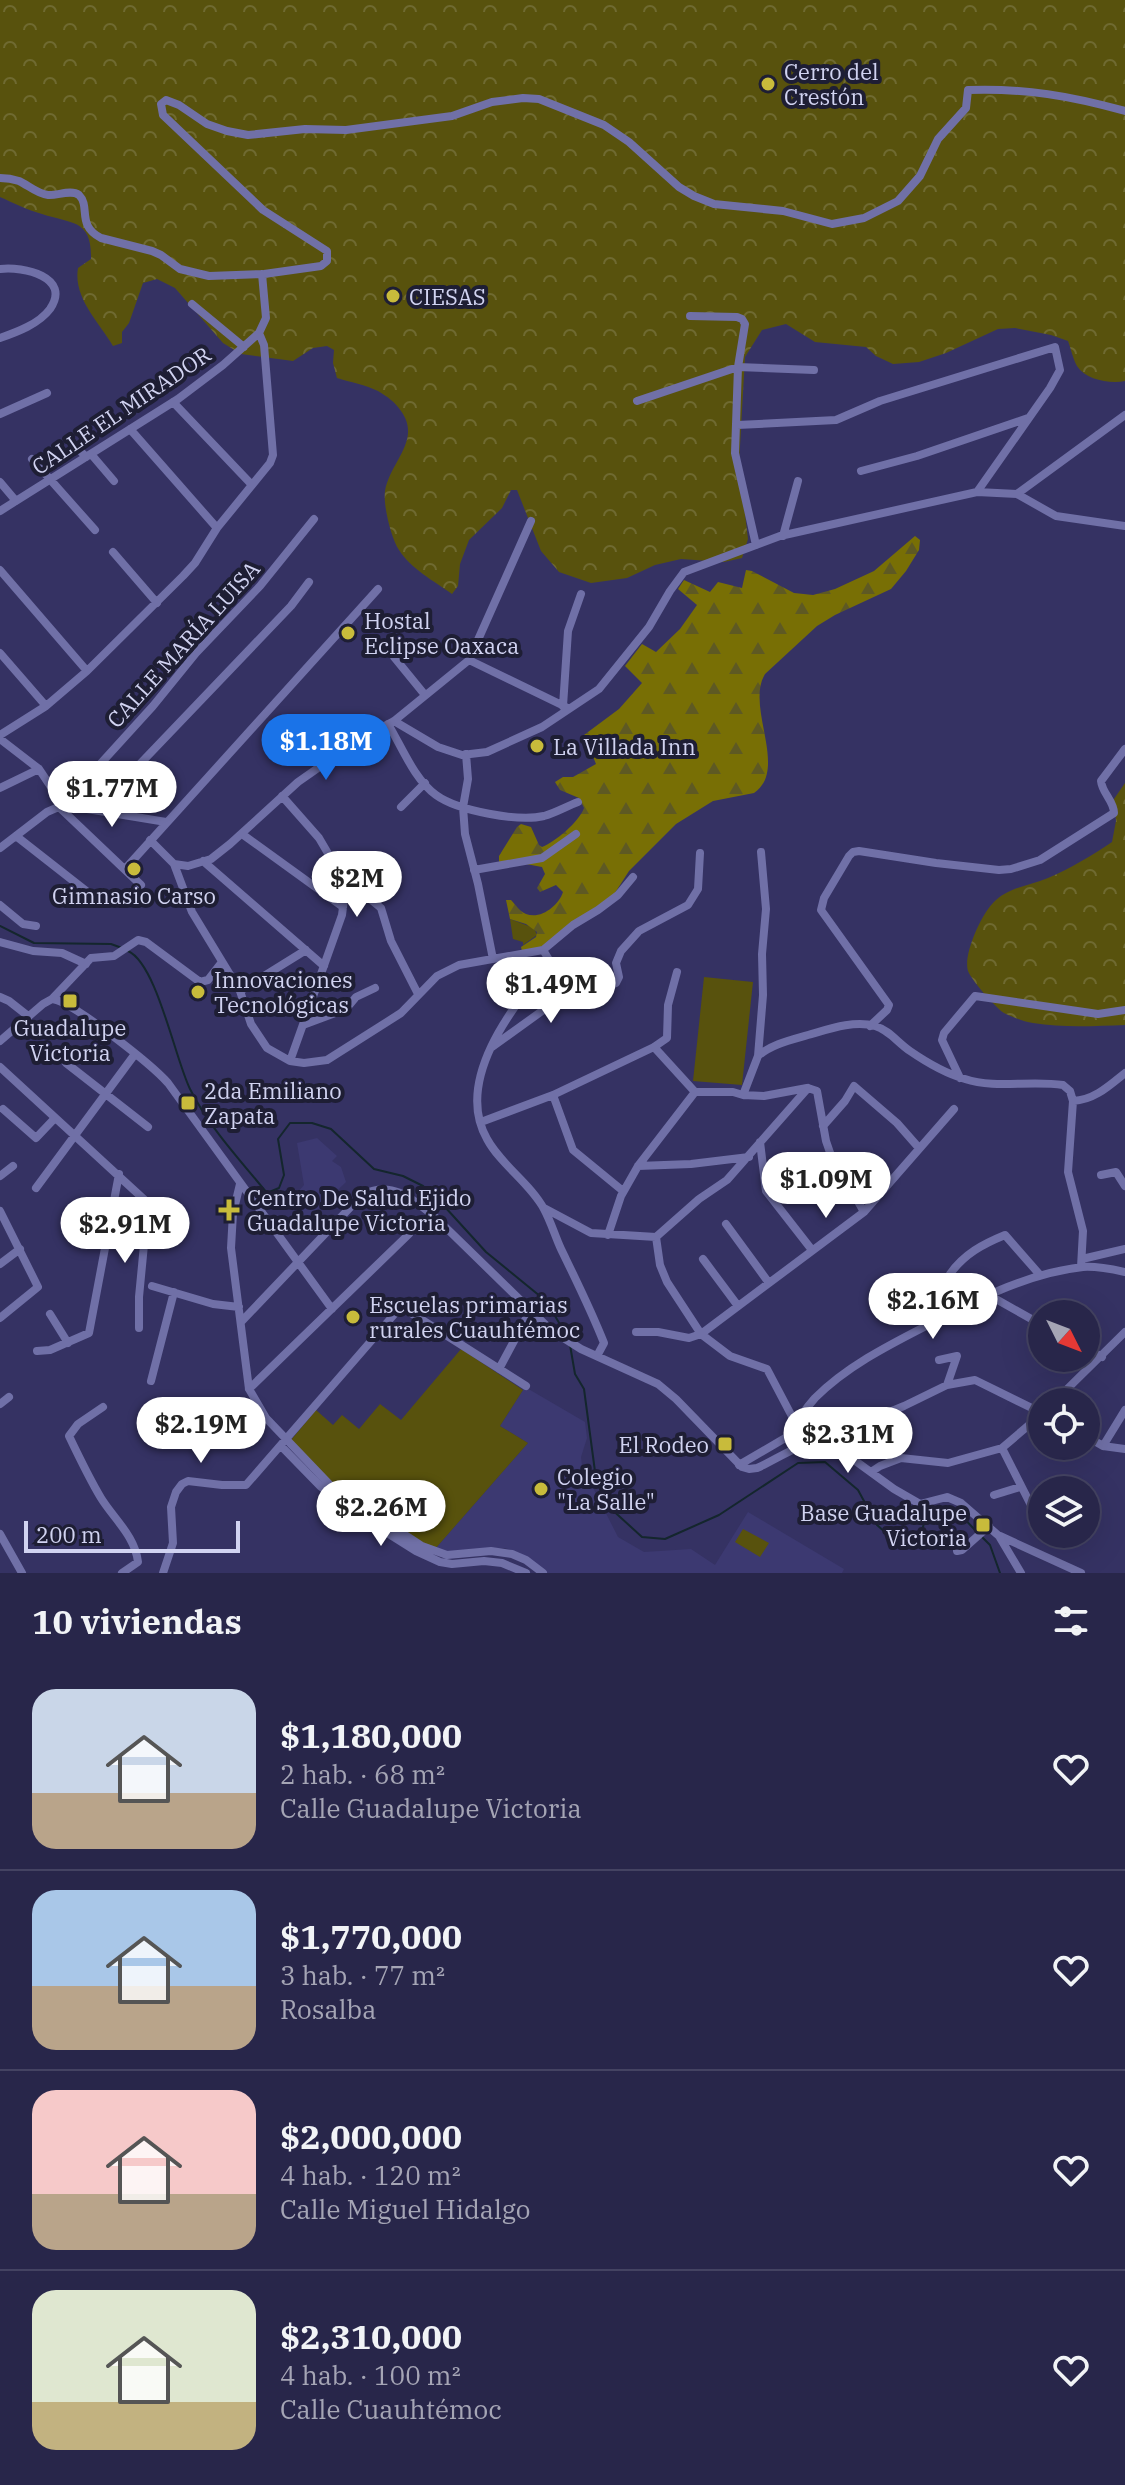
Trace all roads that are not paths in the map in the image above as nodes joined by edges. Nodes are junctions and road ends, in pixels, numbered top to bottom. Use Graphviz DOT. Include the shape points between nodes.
graph roads {
  1 [pos="1125,111"];
  2 [pos="0,178"];
  3 [pos="0,269"];
  4 [pos="262,274"];
  5 [pos="192,304"];
  6 [pos="690,316"];
  7 [pos="259,333"];
  8 [pos="0,338"];
  9 [pos="244,347"];
  10 [pos="738,367"];
  11 [pos="814,370"];
  12 [pos="47,393"];
  13 [pos="637,401"];
  14 [pos="173,402"];
  15 [pos="0,414"];
  16 [pos="1125,415"];
  17 [pos="1029,418"];
  18 [pos="737,425"];
  19 [pos="130,429"];
  20 [pos="69,439"];
  21 [pos="88,455"];
  22 [pos="32,459"];
  23 [pos="861,471"];
  24 [pos="51,480"];
  25 [pos="114,481"];
  26 [pos="798,481"];
  27 [pos="0,482"];
  28 [pos="252,485"];
  29 [pos="977,492"];
  30 [pos="1017,494"];
  31 [pos="16,501"];
  32 [pos="0,511"];
  33 [pos="314,519"];
  34 [pos="531,521"];
  35 [pos="1125,526"];
  36 [pos="217,528"];
  37 [pos="95,530"];
  38 [pos="783,536"];
  39 [pos="756,545"];
  40 [pos="113,552"];
  41 [pos="0,570"];
  42 [pos="309,582"];
  43 [pos="378,589"];
  44 [pos="581,594"];
  45 [pos="157,603"];
  46 [pos="0,653"];
  47 [pos="394,657"];
  48 [pos="469,660"];
  49 [pos="87,671"];
  50 [pos="425,695"];
  51 [pos="46,706"];
  52 [pos="566,707"];
  53 [pos="391,722"];
  54 [pos="0,737"];
  55 [pos="1125,749"];
  56 [pos="466,754"];
  57 [pos="39,769"];
  58 [pos="425,783"];
  59 [pos="0,788"];
  60 [pos="282,796"];
  61 [pos="578,802"];
  62 [pos="61,806"];
  63 [pos="401,807"];
  64 [pos="463,807"];
  65 [pos="105,811"];
  66 [pos="166,822"];
  67 [pos="242,834"];
  68 [pos="576,834"];
  69 [pos="16,836"];
  70 [pos="150,840"];
  71 [pos="0,848"];
  72 [pos="761,852"];
  73 [pos="700,853"];
  74 [pos="203,861"];
  75 [pos="174,864"];
  76 [pos="125,869"];
  77 [pos="474,870"];
  78 [pos="633,877"];
  79 [pos="141,885"];
  80 [pos="345,892"];
  81 [pos="99,901"];
  82 [pos="0,905"];
  83 [pos="343,907"];
  84 [pos="36,926"];
  85 [pos="0,942"];
  86 [pos="306,950"];
  87 [pos="543,950"];
  88 [pos="493,959"];
  89 [pos="222,962"];
  90 [pos="86,964"];
  91 [pos="324,966"];
  92 [pos="677,972"];
  93 [pos="375,988"];
  94 [pos="240,991"];
  95 [pos="418,994"];
  96 [pos="0,997"];
  97 [pos="52,999"];
  98 [pos="1125,1010"];
  99 [pos="28,1016"];
  100 [pos="303,1025"];
  101 [pos="870,1026"];
  102 [pos="0,1041"];
  103 [pos="654,1047"];
  104 [pos="489,1050"];
  105 [pos="135,1054"];
  106 [pos="61,1056"];
  107 [pos="758,1056"];
  108 [pos="290,1061"];
  109 [pos="0,1067"];
  110 [pos="1125,1073"];
  111 [pos="961,1078"];
  112 [pos="808,1088"];
  113 [pos="695,1092"];
  114 [pos="105,1094"];
  115 [pos="553,1095"];
  116 [pos="743,1095"];
  117 [pos="1073,1101"];
  118 [pos="3,1109"];
  119 [pos="954,1109"];
  120 [pos="55,1118"];
  121 [pos="481,1122"];
  122 [pos="823,1126"];
  123 [pos="148,1127"];
  124 [pos="74,1135"];
  125 [pos="760,1142"];
  126 [pos="919,1148"];
  127 [pos="749,1156"];
  128 [pos="13,1166"];
  129 [pos="638,1166"];
  130 [pos="119,1174"];
  131 [pos="1101,1175"];
  132 [pos="0,1176"];
  133 [pos="240,1184"];
  134 [pos="1125,1186"];
  135 [pos="36,1188"];
  136 [pos="623,1191"];
  137 [pos="544,1208"];
  138 [pos="0,1211"];
  139 [pos="864,1212"];
  140 [pos="726,1224"];
  141 [pos="409,1234"];
  142 [pos="608,1235"];
  143 [pos="656,1237"];
  144 [pos="20,1249"];
  145 [pos="1125,1249"];
  146 [pos="812,1250"];
  147 [pos="703,1259"];
  148 [pos="297,1262"];
  149 [pos="1081,1263"];
  150 [pos="0,1264"];
  151 [pos="1125,1272"];
  152 [pos="1040,1275"];
  153 [pos="769,1283"];
  154 [pos="152,1286"];
  155 [pos="174,1292"];
  156 [pos="987,1294"];
  157 [pos="976,1300"];
  158 [pos="738,1306"];
  159 [pos="239,1307"];
  160 [pos="332,1309"];
  161 [pos="530,1311"];
  162 [pos="50,1314"];
  163 [pos="1028,1317"];
  164 [pos="0,1318"];
  165 [pos="241,1322"];
  166 [pos="139,1328"];
  167 [pos="636,1332"];
  168 [pos="1125,1332"];
  169 [pos="701,1334"];
  170 [pos="68,1343"];
  171 [pos="37,1351"];
  172 [pos="597,1356"];
  173 [pos="1102,1357"];
  174 [pos="939,1360"];
  175 [pos="499,1369"];
  176 [pos="151,1381"];
  177 [pos="947,1385"];
  178 [pos="526,1386"];
  179 [pos="1069,1388"];
  180 [pos="249,1389"];
  181 [pos="9,1397"];
  182 [pos="0,1404"];
  183 [pos="1028,1406"];
  184 [pos="103,1407"];
  185 [pos="1125,1410"];
  186 [pos="796,1424"];
  187 [pos="1028,1425"];
  188 [pos="792,1434"];
  189 [pos="284,1443"];
  190 [pos="1100,1444"];
  191 [pos="1103,1446"];
  192 [pos="1002,1448"];
  193 [pos="1125,1449"];
  194 [pos="739,1465"];
  195 [pos="871,1472"];
  196 [pos="1020,1487"];
  197 [pos="994,1495"];
  198 [pos="1028,1501"];
  199 [pos="984,1530"];
  200 [pos="0,1534"];
  201 [pos="999,1536"];
  202 [pos="957,1551"];
  203 [pos="22,1573"];
  204 [pos="122,1573"];
  205 [pos="163,1573"];
  206 [pos="526,1573"];
  207 [pos="543,1573"];
  208 [pos="1021,1573"];
  209 [pos="1081,1573"];
  1 -- 4 [label="street" via="1044,92 968,90 966,108 938,139 920,176 898,201 864,218 832,224 694,196 604,125 539,99 492,102 452,116 346,130 248,135 207,124 166,100 161,104 163,115 237,187 327,251 321,266"];
  2 -- 4 [label="street" via="47,195 78,194 93,234 161,255 187,272"];
  3 -- 8 [label="street" via="43,276 56,289 48,311"];
  4 -- 7 [label="street" via="266,318"];
  5 -- 9 [label="street"];
  6 -- 10 [label="street" via="742,319"];
  7 -- 9 [label="street, CALLE EL MIRADOR"];
  7 -- 28 [label="street" via="273,455"];
  9 -- 14 [label="street, CALLE EL MIRADOR"];
  10 -- 11 [label="street"];
  10 -- 13 [label="street"];
  10 -- 18 [label="street"];
  12 -- 15 [label="street"];
  14 -- 19 [label="street, CALLE EL MIRADOR"];
  14 -- 28 [label="street"];
  16 -- 30 [label="street"];
  17 -- 18 [label="street" via="1060,370 1055,347 880,401 836,420"];
  17 -- 23 [label="street"];
  17 -- 29 [label="street"];
  18 -- 39 [label="street" via="735,453"];
  19 -- 21 [label="street, CALLE EL MIRADOR"];
  19 -- 36 [label="street"];
  20 -- 21 [label="street"];
  21 -- 24 [label="street, CALLE EL MIRADOR"];
  21 -- 25 [label="street"];
  22 -- 24 [label="street"];
  24 -- 31 [label="street, CALLE EL MIRADOR"];
  24 -- 37 [label="street"];
  26 -- 38 [label="street"];
  27 -- 31 [label="street"];
  28 -- 36 [label="street"];
  29 -- 30 [label="street"];
  29 -- 38 [label="street"];
  30 -- 35 [label="street" via="1056,516"];
  31 -- 32 [label="street, CALLE EL MIRADOR"];
  33 -- 62 [label="street, CALLE MARÍA LUISA"];
  34 -- 48 [label="street"];
  36 -- 45 [label="street" via="195,563"];
  38 -- 39 [label="street"];
  39 -- 52 [label="street" via="684,572 616,670 599,689"];
  40 -- 45 [label="street"];
  41 -- 49 [label="street"];
  42 -- 65 [label="street" via="138,766"];
  43 -- 66 [label="street"];
  44 -- 52 [label="street" via="568,631"];
  45 -- 49 [label="street"];
  46 -- 51 [label="street"];
  47 -- 50 [label="street"];
  48 -- 50 [label="street"];
  48 -- 52 [label="street"];
  49 -- 51 [label="street"];
  50 -- 53 [label="street"];
  51 -- 54 [label="street"];
  52 -- 56 [label="street" via="542,727 487,752"];
  53 -- 56 [label="street" via="438,747"];
  53 -- 58 [label="street"];
  53 -- 60 [label="street"];
  54 -- 57 [label="street"];
  55 -- 101 [label="street" via="1101,781 1114,813 1036,863 999,870 851,854 821,910 889,1005"];
  56 -- 64 [label="street"];
  57 -- 59 [label="street"];
  57 -- 62 [label="street"];
  58 -- 63 [label="street"];
  58 -- 64 [label="street"];
  60 -- 67 [label="street"];
  60 -- 80 [label="street" via="319,838 346,884"];
  61 -- 64 [label="street" via="543,816 520,818"];
  62 -- 65 [label="street"];
  62 -- 69 [label="street, CALLE MARÍA LUISA"];
  62 -- 76 [label="street"];
  64 -- 77 [label="street"];
  65 -- 66 [label="street"];
  66 -- 70 [label="street"];
  67 -- 74 [label="street"];
  67 -- 83 [label="street"];
  68 -- 77 [label="street" via="542,858"];
  69 -- 71 [label="street, CALLE MARÍA LUISA"];
  69 -- 81 [label="street"];
  70 -- 75 [label="street"];
  70 -- 76 [label="street"];
  72 -- 107 [label="street" via="766,916"];
  73 -- 104 [label="street" via="698,889 688,905 639,931 621,951 616,983 569,995"];
  74 -- 75 [label="street"];
  74 -- 86 [label="street"];
  75 -- 89 [label="street" via="192,912"];
  76 -- 79 [label="street"];
  77 -- 88 [label="street"];
  78 -- 87 [label="street" via="618,895"];
  80 -- 83 [label="street"];
  80 -- 95 [label="street" via="359,890 381,908"];
  82 -- 84 [label="street" via="23,924"];
  83 -- 91 [label="street"];
  85 -- 90 [label="street" via="62,953"];
  86 -- 91 [label="street"];
  86 -- 94 [label="street"];
  87 -- 88 [label="street"];
  87 -- 104 [label="street" via="547,965"];
  88 -- 95 [label="street" via="459,965"];
  89 -- 90 [label="street" via="202,983 140,940"];
  89 -- 94 [label="street"];
  90 -- 97 [label="street"];
  91 -- 100 [label="street"];
  92 -- 103 [label="street" via="667,1038"];
  93 -- 100 [label="street" via="346,1009"];
  94 -- 108 [label="street" via="251,1024 267,1048"];
  95 -- 108 [label="street" via="401,1013 327,1060"];
  96 -- 99 [label="street"];
  97 -- 99 [label="street"];
  97 -- 105 [label="street" via="67,1003"];
  98 -- 111 [label="street" via="1098,1014 975,996 942,1040"];
  99 -- 102 [label="street"];
  100 -- 108 [label="street"];
  101 -- 107 [label="street" via="833,1028 773,1046"];
  101 -- 111 [label="street"];
  103 -- 113 [label="street"];
  103 -- 115 [label="street"];
  104 -- 121 [label="street" via="477,1095"];
  105 -- 114 [label="street"];
  105 -- 133 [label="street" via="168,1083"];
  106 -- 114 [label="street"];
  107 -- 116 [label="street"];
  109 -- 120 [label="street"];
  110 -- 117 [label="street" via="1102,1092"];
  111 -- 117 [label="street" via="1063,1085"];
  112 -- 116 [label="street"];
  112 -- 122 [label="street" via="817,1091"];
  112 -- 125 [label="street"];
  113 -- 116 [label="street"];
  113 -- 129 [label="street"];
  114 -- 123 [label="street"];
  114 -- 124 [label="street"];
  115 -- 121 [label="street"];
  115 -- 136 [label="street" via="573,1150"];
  117 -- 149 [label="street" via="1068,1172 1083,1231"];
  118 -- 120 [label="street" via="36,1138"];
  119 -- 126 [label="street"];
  120 -- 124 [label="street"];
  121 -- 137 [label="street" via="491,1145"];
  122 -- 126 [label="street" via="854,1086"];
  122 -- 139 [label="street" via="835,1167"];
  124 -- 130 [label="street"];
  124 -- 135 [label="street"];
  125 -- 127 [label="street"];
  125 -- 146 [label="street" via="766,1191"];
  126 -- 139 [label="street"];
  127 -- 129 [label="street"];
  127 -- 143 [label="street"];
  128 -- 132 [label="street"];
  129 -- 136 [label="street"];
  130 -- 166 [label="street" via="148,1203"];
  130 -- 170 [label="street" via="89,1333"];
  131 -- 134 [label="street" via="1116,1172"];
  133 -- 148 [label="street"];
  133 -- 159 [label="street" via="231,1248"];
  136 -- 142 [label="street"];
  137 -- 142 [label="street" via="591,1233"];
  137 -- 172 [label="street" via="604,1343"];
  138 -- 144 [label="street"];
  139 -- 146 [label="street"];
  140 -- 153 [label="street"];
  141 -- 160 [label="street"];
  142 -- 143 [label="street"];
  143 -- 169 [label="street" via="667,1282"];
  144 -- 150 [label="street"];
  144 -- 164 [label="street" via="38,1287"];
  145 -- 149 [label="street"];
  146 -- 153 [label="street"];
  147 -- 158 [label="street"];
  148 -- 160 [label="street"];
  148 -- 161 [label="street" via="362,1195 393,1190 435,1217"];
  148 -- 165 [label="street"];
  149 -- 151 [label="street"];
  149 -- 152 [label="street"];
  152 -- 156 [label="street"];
  152 -- 157 [label="street" via="1005,1235 981,1245 950,1274"];
  153 -- 158 [label="street"];
  154 -- 155 [label="street"];
  155 -- 159 [label="street"];
  155 -- 176 [label="street"];
  156 -- 157 [label="street"];
  156 -- 163 [label="street"];
  157 -- 186 [label="street" via="879,1351 814,1399"];
  158 -- 169 [label="street"];
  159 -- 165 [label="street"];
  160 -- 180 [label="street"];
  161 -- 172 [label="street" via="565,1340"];
  161 -- 175 [label="street"];
  162 -- 170 [label="street"];
  165 -- 180 [label="street"];
  167 -- 169 [label="street" via="689,1338"];
  168 -- 173 [label="street"];
  169 -- 186 [label="street" via="730,1356 767,1369"];
  170 -- 171 [label="street"];
  172 -- 194 [label="street" via="667,1390"];
  173 -- 179 [label="street"];
  174 -- 177 [label="street" via="957,1356"];
  175 -- 178 [label="street"];
  175 -- 189 [label="street" via="401,1309"];
  177 -- 183 [label="street" via="975,1380"];
  177 -- 188 [label="street" via="870,1420"];
  180 -- 189 [label="street"];
  181 -- 182 [label="street"];
  184 -- 204 [label="street" via="69,1436 137,1552 138,1562"];
  185 -- 191 [label="street"];
  186 -- 188 [label="street"];
  187 -- 192 [label="street"];
  188 -- 194 [label="street"];
  189 -- 205 [label="street" via="246,1485 182,1484 171,1507 173,1543"];
  189 -- 206 [label="street" via="320,1486 416,1551 440,1562 502,1563"];
  189 -- 207 [label="street" via="332,1487 422,1546 447,1555 512,1554"];
  190 -- 191 [label="street"];
  191 -- 193 [label="street"];
  192 -- 195 [label="street" via="948,1463 901,1458"];
  192 -- 196 [label="street"];
  194 -- 195 [label="street" via="757,1468 816,1440 828,1441"];
  195 -- 199 [label="street" via="920,1504 947,1497 961,1503"];
  196 -- 197 [label="street"];
  196 -- 198 [label="street"];
  199 -- 201 [label="street"];
  199 -- 202 [label="street"];
  200 -- 203 [label="street"];
  201 -- 208 [label="street"];
  201 -- 209 [label="street"];
}
